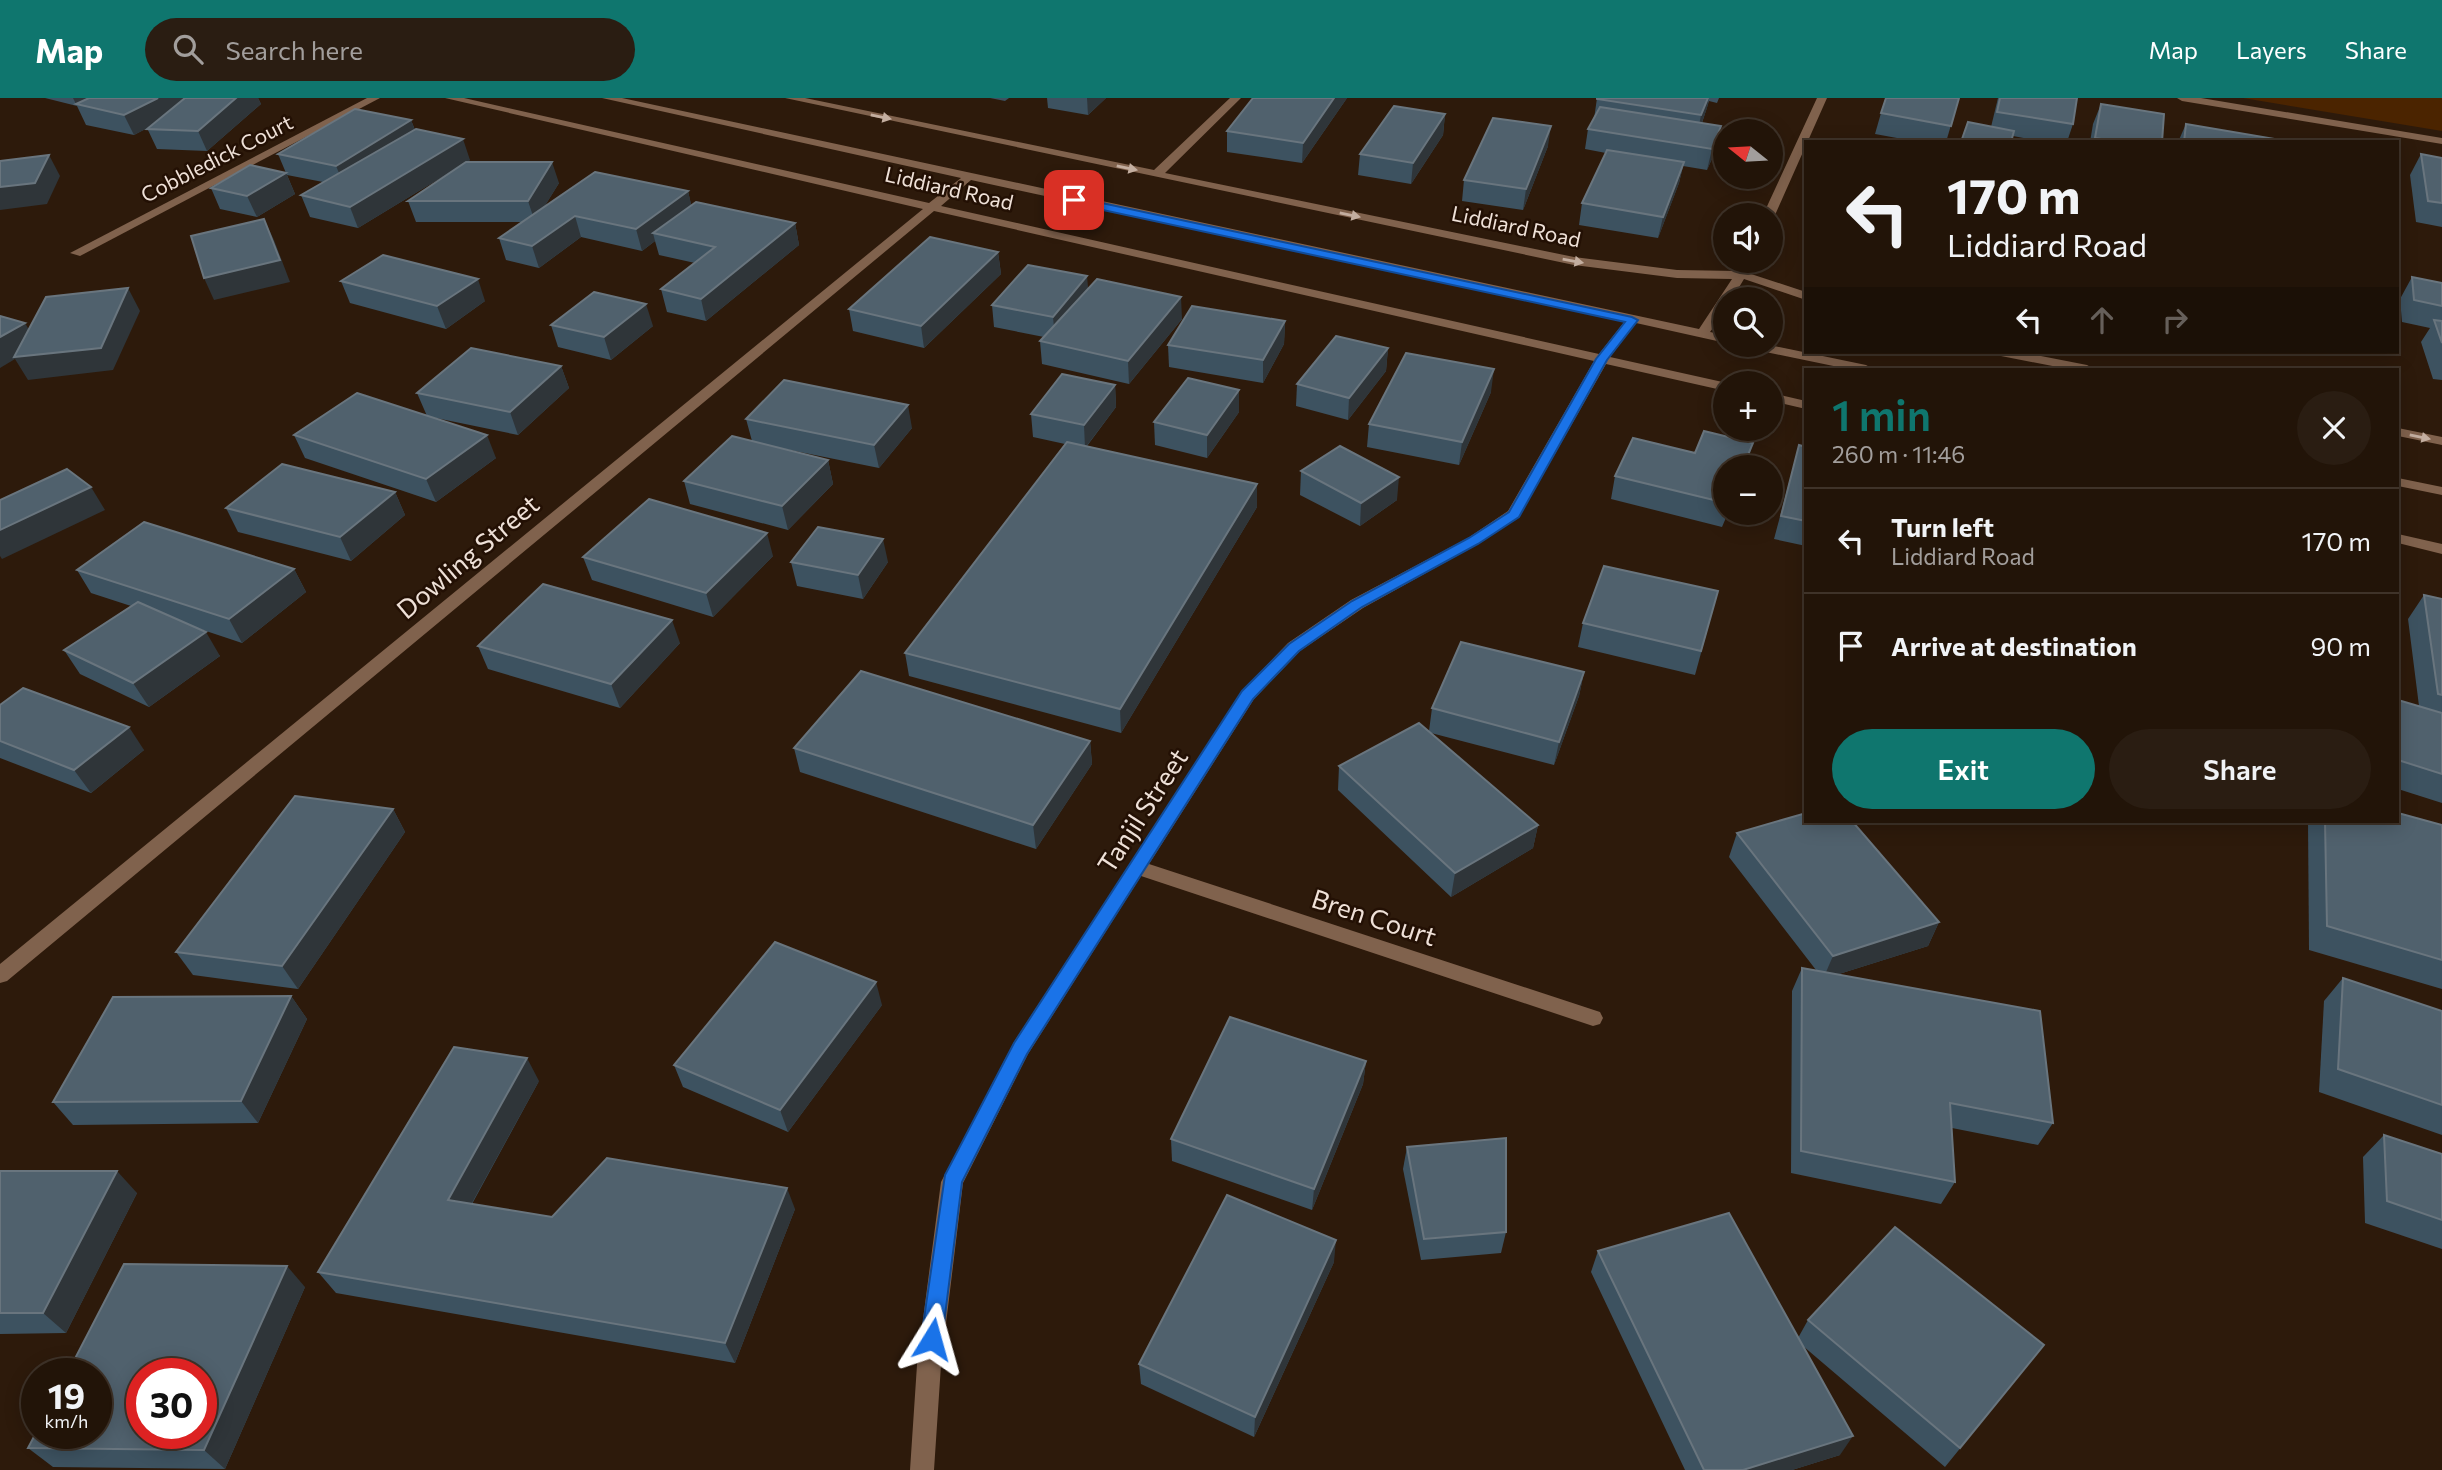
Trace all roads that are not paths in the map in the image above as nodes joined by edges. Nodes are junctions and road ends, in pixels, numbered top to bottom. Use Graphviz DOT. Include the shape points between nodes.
graph roads {
  1 [pos="375,98"];
  2 [pos="450,98"];
  3 [pos="607,98"];
  4 [pos="790,98"];
  5 [pos="1236,98"];
  6 [pos="1822,98"];
  7 [pos="2182,98"];
  8 [pos="2442,141"];
  9 [pos="1157,174"];
  10 [pos="968,178"];
  11 [pos="1774,203"];
  12 [pos="932,206"];
  13 [pos="76,254"];
  14 [pos="1743,275"];
  15 [pos="1735,287"];
  16 [pos="1804,295"];
  17 [pos="1713,318"];
  18 [pos="1632,320"];
  19 [pos="1702,334"];
  20 [pos="1713,336"];
  21 [pos="1783,352"];
  22 [pos="2011,354"];
  23 [pos="1602,359"];
  24 [pos="1861,368"];
  25 [pos="2082,368"];
  26 [pos="1713,384"];
  27 [pos="1783,400"];
  28 [pos="1804,405"];
  29 [pos="2399,432"];
  30 [pos="2442,442"];
  31 [pos="2399,482"];
  32 [pos="2442,491"];
  33 [pos="2399,539"];
  34 [pos="2442,549"];
  35 [pos="1138,868"];
  36 [pos="0,975"];
  37 [pos="1593,1018"];
  38 [pos="922,1470"];
  1 -- 13 [label="street, Cobbledick Court"];
  2 -- 12 [label="street, Liddiard Road"];
  3 -- 10 [label="street, Liddiard Road"];
  4 -- 9 [label="street, Liddiard Road, one-way"];
  5 -- 9 [label="street"];
  6 -- 11 [label="street"];
  7 -- 8 [label="street"];
  9 -- 14 [label="street, Liddiard Road, one-way" via="1574,261 1677,274"];
  10 -- 12 [label="street, Dowling Street"];
  10 -- 18 [label="street, Liddiard Road"];
  12 -- 23 [label="street, Liddiard Road"];
  12 -- 36 [label="street, Dowling Street"];
  14 -- 15 [label="street"];
  14 -- 16 [label="street, Liddiard Road"];
  17 -- 19 [label="street"];
  18 -- 19 [label="street, Liddiard Road"];
  18 -- 23 [label="street, Tanjil Street"];
  19 -- 20 [label="street, Liddiard Road"];
  21 -- 24 [label="street"];
  22 -- 25 [label="street"];
  23 -- 26 [label="street, Liddiard Road"];
  23 -- 35 [label="street, Tanjil Street" via="1514,514 1357,604 1294,647 1248,695"];
  27 -- 28 [label="street"];
  29 -- 30 [label="street, one-way"];
  31 -- 32 [label="street"];
  33 -- 34 [label="street"];
  35 -- 37 [label="street, Bren Court"];
  35 -- 38 [label="street, Tanjil Street" via="1021,1048 952,1182 929,1365"];
}
